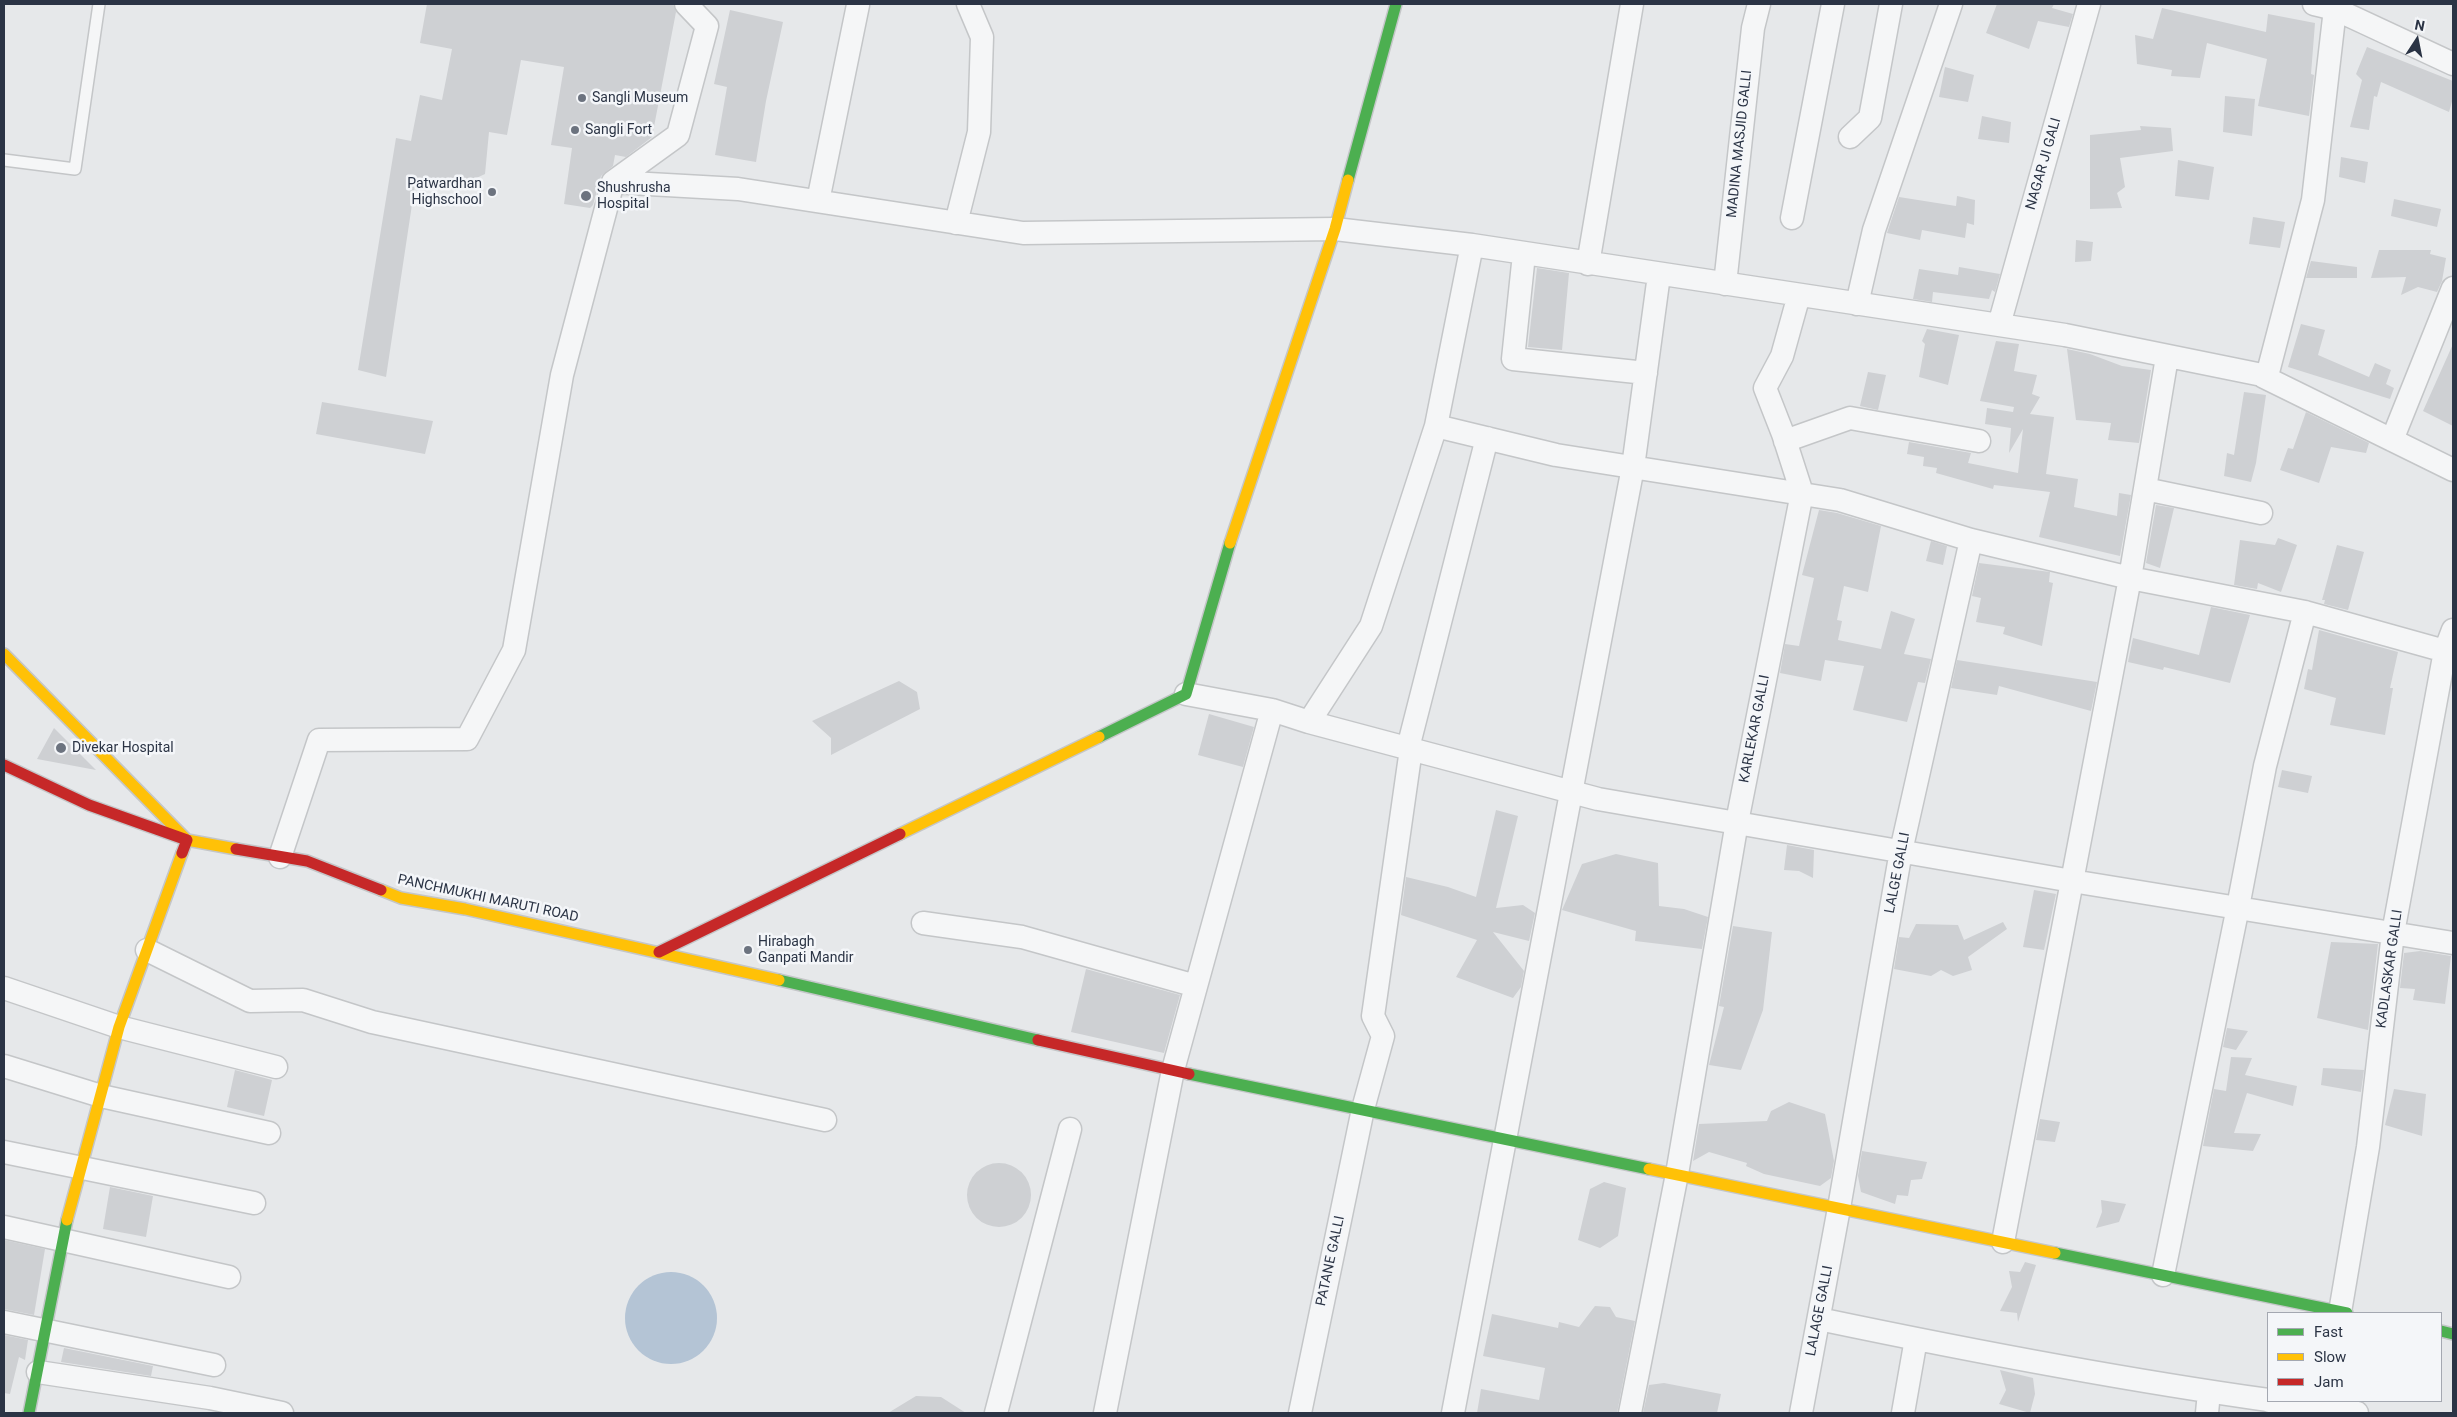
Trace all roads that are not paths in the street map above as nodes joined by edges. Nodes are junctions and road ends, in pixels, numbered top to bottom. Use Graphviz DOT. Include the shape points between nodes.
graph roads {
  1 [pos="99,4"];
  2 [pos="686,4"];
  3 [pos="968,4"];
  4 [pos="1396,4"];
  5 [pos="1632,4"];
  6 [pos="1759,4"];
  7 [pos="1834,4"];
  8 [pos="1891,4"];
  9 [pos="1951,4"];
  10 [pos="2089,4"];
  11 [pos="858,5"];
  12 [pos="2324,6"];
  13 [pos="2453,64"];
  14 [pos="1850,137"];
  15 [pos="4,160"];
  16 [pos="612,182"];
  17 [pos="818,201"];
  18 [pos="1792,218"];
  19 [pos="956,223"];
  20 [pos="1335,229"];
  21 [pos="1472,245"];
  22 [pos="1524,254"];
  23 [pos="1588,264"];
  24 [pos="1659,275"];
  25 [pos="1724,284"];
  26 [pos="2453,288"];
  27 [pos="1799,295"];
  28 [pos="1857,304"];
  29 [pos="1999,325"];
  30 [pos="2167,357"];
  31 [pos="1646,373"];
  32 [pos="2267,376"];
  33 [pos="1436,426"];
  34 [pos="1487,438"];
  35 [pos="2392,440"];
  36 [pos="1785,441"];
  37 [pos="1979,441"];
  38 [pos="1633,467"];
  39 [pos="2453,470"];
  40 [pos="2145,489"];
  41 [pos="1802,493"];
  42 [pos="2261,513"];
  43 [pos="1971,540"];
  44 [pos="2130,578"];
  45 [pos="2304,612"];
  46 [pos="2453,630"];
  47 [pos="2445,651"];
  48 [pos="4,654"];
  49 [pos="1186,694"];
  50 [pos="1272,710"];
  51 [pos="1309,722"];
  52 [pos="1409,749"];
  53 [pos="4,765"];
  54 [pos="1572,792"];
  55 [pos="1737,822"];
  56 [pos="187,840"];
  57 [pos="1901,850"];
  58 [pos="280,856"];
  59 [pos="2072,881"];
  60 [pos="2238,907"];
  61 [pos="923,923"];
  62 [pos="2393,933"];
  63 [pos="2453,943"];
  64 [pos="147,950"];
  65 [pos="659,952"];
  66 [pos="1196,986"];
  67 [pos="4,988"];
  68 [pos="119,1027"];
  69 [pos="4,1066"];
  70 [pos="276,1067"];
  71 [pos="1173,1070"];
  72 [pos="101,1096"];
  73 [pos="1363,1110"];
  74 [pos="825,1120"];
  75 [pos="1070,1129"];
  76 [pos="269,1133"];
  77 [pos="1507,1139"];
  78 [pos="4,1152"];
  79 [pos="80,1169"];
  80 [pos="1677,1174"];
  81 [pos="254,1203"];
  82 [pos="1839,1208"];
  83 [pos="4,1227"];
  84 [pos="62,1240"];
  85 [pos="2003,1242"];
  86 [pos="2162,1275"];
  87 [pos="230,1277"];
  88 [pos="2339,1312"];
  89 [pos="2344,1312"];
  90 [pos="1818,1318"];
  91 [pos="4,1322"];
  92 [pos="47,1330"];
  93 [pos="1916,1339"];
  94 [pos="214,1365"];
  95 [pos="38,1372"];
  96 [pos="2267,1401"];
  97 [pos="2276,1402"];
  98 [pos="2208,1403"];
  99 [pos="29,1413"];
  100 [pos="282,1413"];
  101 [pos="996,1413"];
  102 [pos="1105,1413"];
  103 [pos="1300,1413"];
  104 [pos="1453,1413"];
  105 [pos="1630,1413"];
  106 [pos="1801,1413"];
  107 [pos="1903,1413"];
  108 [pos="2357,1413"];
  1 -- 15 [label="lane" via="75,170"];
  2 -- 16 [label="street" via="707,26 678,135"];
  3 -- 19 [label="street" via="982,37 979,132"];
  4 -- 20 [label="street"];
  5 -- 23 [label="street"];
  6 -- 25 [label="street, MADINA MASJID GALLI" via="1753,28"];
  7 -- 18 [label="street"];
  8 -- 14 [label="street" via="1870,118"];
  9 -- 28 [label="street" via="1874,230"];
  10 -- 29 [label="street, NAGAR JI GALI"];
  11 -- 17 [label="street"];
  12 -- 13 [label="street"];
  12 -- 32 [label="street" via="2313,200"];
  16 -- 17 [label="street" via="738,189"];
  16 -- 58 [label="street" via="562,375 514,650 467,739 319,740"];
  17 -- 19 [label="street"];
  19 -- 20 [label="street" via="1022,233"];
  20 -- 21 [label="street"];
  20 -- 49 [label="street" via="1232,538"];
  21 -- 22 [label="street"];
  21 -- 33 [label="street"];
  22 -- 23 [label="street"];
  22 -- 31 [label="street" via="1513,359"];
  23 -- 24 [label="street"];
  24 -- 25 [label="street"];
  24 -- 31 [label="street"];
  25 -- 27 [label="street"];
  26 -- 35 [label="street"];
  27 -- 28 [label="street"];
  27 -- 36 [label="street, KARLEKAR GALLI" via="1782,356 1765,388"];
  28 -- 29 [label="street"];
  29 -- 30 [label="street" via="2065,335"];
  30 -- 32 [label="street"];
  30 -- 40 [label="street"];
  31 -- 38 [label="street"];
  32 -- 35 [label="street" via="2264,377"];
  33 -- 34 [label="street"];
  33 -- 51 [label="street" via="1371,626"];
  34 -- 38 [label="street" via="1556,455"];
  34 -- 52 [label="street, PATANE GALLI"];
  35 -- 39 [label="street"];
  36 -- 37 [label="street" via="1850,418"];
  36 -- 41 [label="street, KARLEKAR GALLI"];
  38 -- 41 [label="street"];
  38 -- 54 [label="street"];
  40 -- 42 [label="street"];
  40 -- 44 [label="street"];
  41 -- 43 [label="street" via="1840,500"];
  41 -- 55 [label="street, KARLEKAR GALLI"];
  43 -- 44 [label="street"];
  43 -- 57 [label="street, LALGE GALLI"];
  44 -- 45 [label="street"];
  44 -- 59 [label="street"];
  45 -- 47 [label="street"];
  45 -- 60 [label="street" via="2265,766"];
  46 -- 47 [label="street, KADLASKAR GALLI"];
  47 -- 62 [label="street, KADLASKAR GALLI"];
  48 -- 56 [label="street"];
  49 -- 50 [label="street"];
  49 -- 65 [label="street"];
  50 -- 51 [label="street"];
  50 -- 66 [label="street"];
  51 -- 52 [label="street"];
  52 -- 54 [label="street"];
  52 -- 73 [label="street, PATANE GALLI" via="1373,1016 1383,1036"];
  53 -- 56 [label="street, PANCHMUKHI MARUTI ROAD" via="89,805"];
  54 -- 55 [label="street"];
  54 -- 77 [label="street"];
  55 -- 57 [label="street"];
  55 -- 80 [label="street, KARLEKAR GALLI"];
  56 -- 58 [label="street, PANCHMUKHI MARUTI ROAD"];
  56 -- 64 [label="street"];
  57 -- 59 [label="street"];
  57 -- 82 [label="street, LALGE GALLI"];
  58 -- 65 [label="street, PANCHMUKHI MARUTI ROAD" via="307,861 401,898"];
  59 -- 60 [label="street"];
  59 -- 85 [label="street"];
  60 -- 62 [label="street"];
  60 -- 86 [label="street"];
  61 -- 66 [label="street" via="1022,937"];
  62 -- 63 [label="street"];
  62 -- 89 [label="street, KADLASKAR GALLI" via="2368,1147"];
  64 -- 68 [label="street"];
  64 -- 74 [label="street" via="250,1000 303,1000 372,1022"];
  65 -- 71 [label="street, PANCHMUKHI MARUTI ROAD"];
  66 -- 71 [label="street"];
  67 -- 68 [label="street"];
  68 -- 70 [label="street"];
  68 -- 72 [label="street"];
  69 -- 72 [label="street"];
  71 -- 73 [label="street, PANCHMUKHI MARUTI ROAD"];
  71 -- 102 [label="street"];
  72 -- 76 [label="street"];
  72 -- 79 [label="street"];
  73 -- 77 [label="street, PANCHMUKHI MARUTI ROAD"];
  73 -- 103 [label="street, PATANE GALLI"];
  75 -- 101 [label="street"];
  77 -- 80 [label="street, PANCHMUKHI MARUTI ROAD"];
  77 -- 104 [label="street"];
  78 -- 79 [label="street"];
  79 -- 81 [label="street"];
  79 -- 84 [label="street"];
  80 -- 82 [label="street, PANCHMUKHI MARUTI ROAD"];
  80 -- 105 [label="street, KARLEKAR GALLI"];
  82 -- 85 [label="street, PANCHMUKHI MARUTI ROAD"];
  82 -- 90 [label="street, LALAGE GALLI"];
  83 -- 84 [label="street"];
  84 -- 87 [label="street"];
  84 -- 92 [label="street"];
  85 -- 86 [label="street, PANCHMUKHI MARUTI ROAD"];
  86 -- 88 [label="street, PANCHMUKHI MARUTI ROAD"];
  90 -- 93 [label="street"];
  90 -- 106 [label="street, LALAGE GALLI"];
  91 -- 92 [label="street"];
  92 -- 94 [label="street"];
  92 -- 95 [label="street"];
  93 -- 98 [label="street"];
  93 -- 107 [label="street"];
  95 -- 99 [label="street"];
  95 -- 100 [label="street" via="210,1398"];
  96 -- 98 [label="street"];
  97 -- 108 [label="street"];
}
